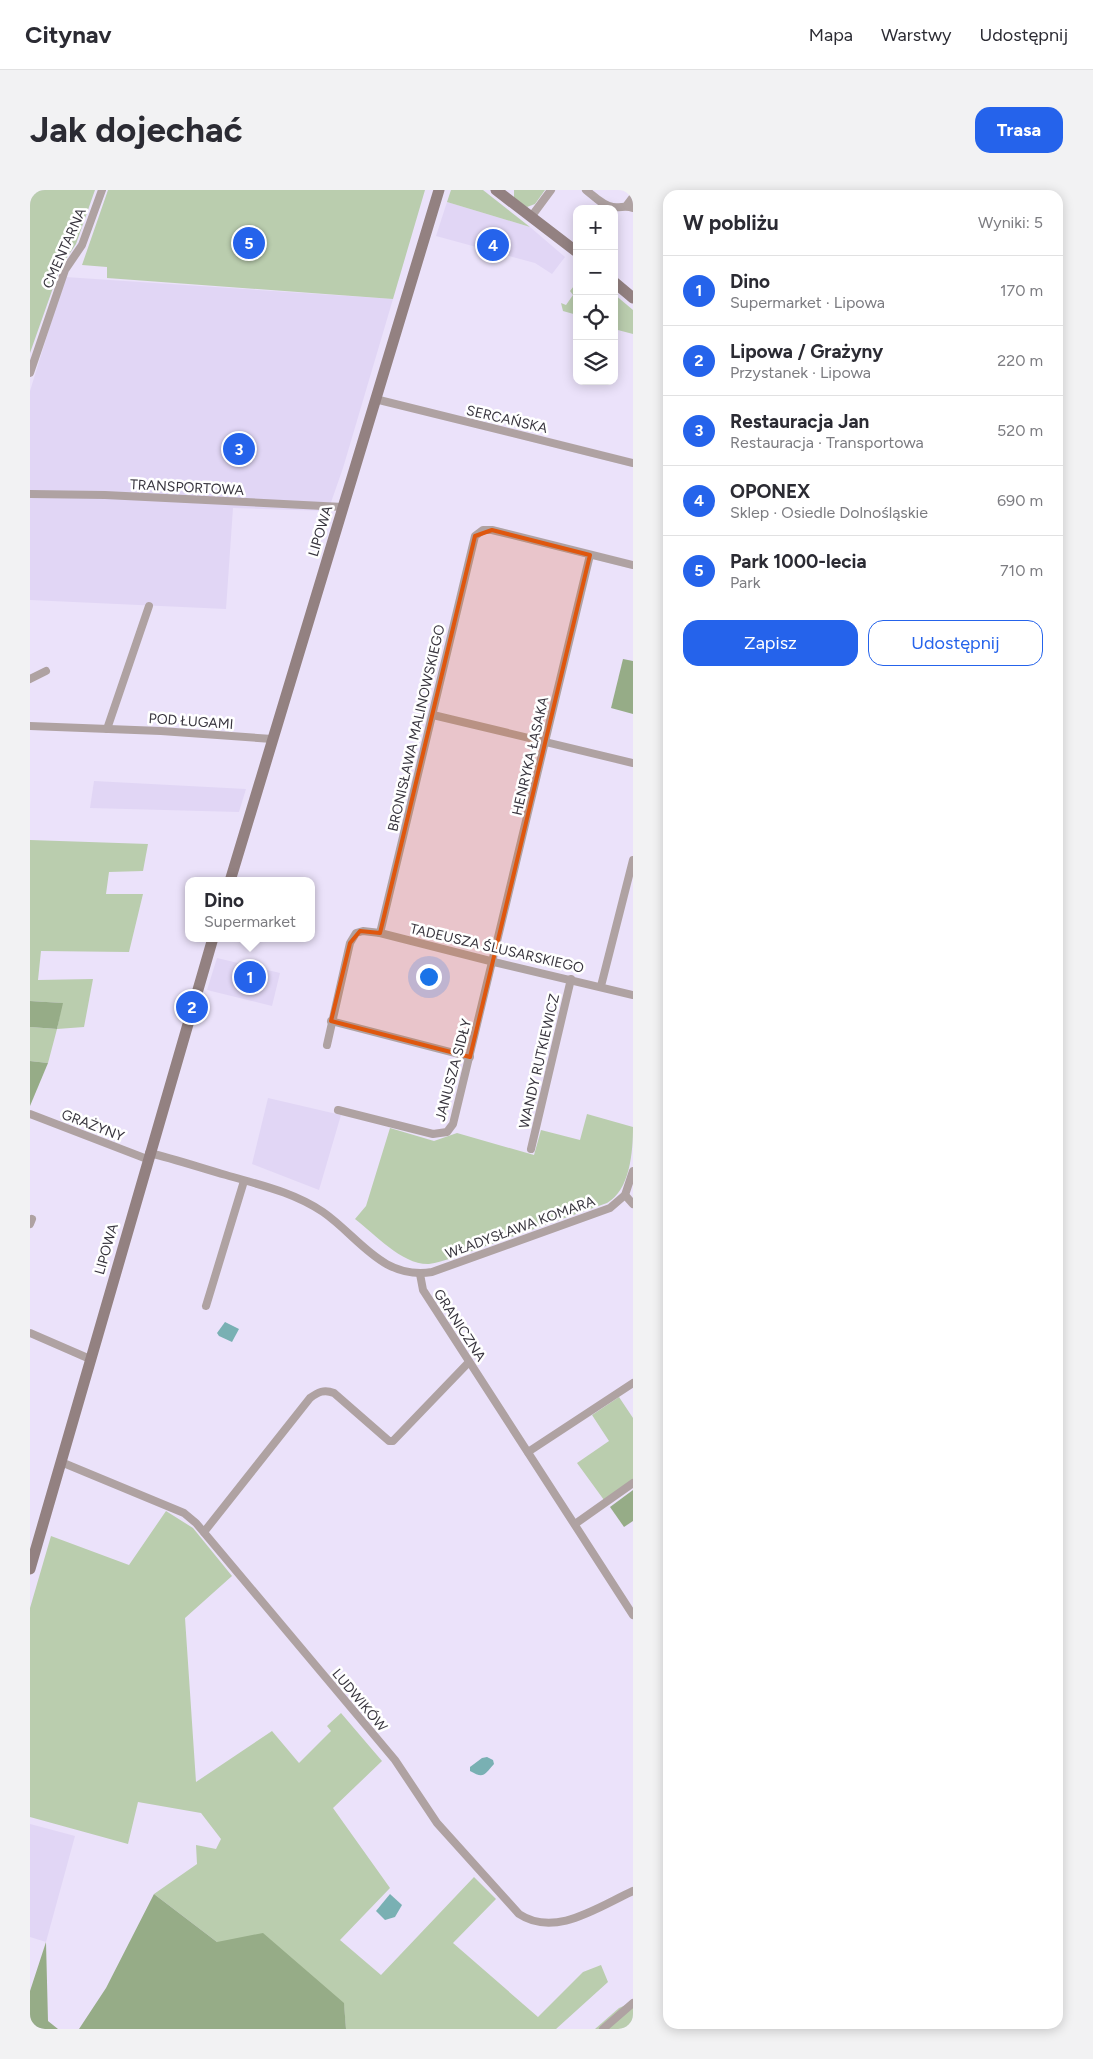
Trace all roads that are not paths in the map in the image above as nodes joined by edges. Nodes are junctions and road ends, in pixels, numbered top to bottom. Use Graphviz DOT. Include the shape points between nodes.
graph roads {
  1 [pos="102,190"];
  2 [pos="438,190"];
  3 [pos="496,190"];
  4 [pos="551,190"];
  5 [pos="586,190"];
  6 [pos="633,197"];
  7 [pos="630,207"];
  8 [pos="531,217"];
  9 [pos="574,250"];
  10 [pos="618,285"];
  11 [pos="633,298"];
  12 [pos="30,373"];
  13 [pos="376,399"];
  14 [pos="633,463"];
  15 [pos="30,494"];
  16 [pos="343,507"];
  17 [pos="590,555"];
  18 [pos="633,565"];
  19 [pos="149,606"];
  20 [pos="46,671"];
  21 [pos="30,679"];
  22 [pos="433,715"];
  23 [pos="30,726"];
  24 [pos="107,729"];
  25 [pos="272,739"];
  26 [pos="546,743"];
  27 [pos="633,764"];
  28 [pos="633,860"];
  29 [pos="231,877"];
  30 [pos="380,933"];
  31 [pos="211,942"];
  32 [pos="494,962"];
  33 [pos="571,979"];
  34 [pos="601,986"];
  35 [pos="633,994"];
  36 [pos="331,1021"];
  37 [pos="327,1045"];
  38 [pos="470,1057"];
  39 [pos="338,1110"];
  40 [pos="30,1114"];
  41 [pos="531,1149"];
  42 [pos="148,1156"];
  43 [pos="633,1171"];
  44 [pos="244,1181"];
  45 [pos="625,1195"];
  46 [pos="633,1204"];
  47 [pos="420,1274"];
  48 [pos="206,1306"];
  49 [pos="30,1333"];
  50 [pos="90,1359"];
  51 [pos="469,1362"];
  52 [pos="633,1383"];
  53 [pos="528,1452"];
  54 [pos="61,1462"];
  55 [pos="633,1483"];
  56 [pos="575,1524"];
  57 [pos="204,1532"];
  58 [pos="30,1569"];
  59 [pos="633,1615"];
  60 [pos="633,1891"];
  61 [pos="633,2003"];
  62 [pos="603,2029"];
  1 -- 12 [label="street, CMENTARNA" via="82,245 65,270"];
  2 -- 13 [label="main road, LIPOWA"];
  3 -- 8 [label="main road"];
  4 -- 8 [label="street"];
  5 -- 7 [label="street" via="612,207"];
  6 -- 7 [label="street"];
  8 -- 9 [label="main road"];
  10 -- 11 [label="main road"];
  13 -- 14 [label="street, SERCAŃSKA"];
  13 -- 16 [label="main road, LIPOWA"];
  15 -- 16 [label="street, TRANSPORTOWA"];
  16 -- 25 [label="main road, LIPOWA"];
  17 -- 18 [label="street"];
  17 -- 22 [label="street, BRONISŁAWA MALINOWSKIEGO" via="492,530 480,532 474,539"];
  17 -- 26 [label="street, HENRYKA ŁASAKA"];
  19 -- 24 [label="street"];
  20 -- 21 [label="street"];
  22 -- 26 [label="street"];
  22 -- 30 [label="street, BRONISŁAWA MALINOWSKIEGO"];
  23 -- 24 [label="street, POD ŁUGAMI"];
  24 -- 25 [label="street, POD ŁUGAMI"];
  25 -- 29 [label="main road, LIPOWA"];
  26 -- 27 [label="street"];
  26 -- 32 [label="street, HENRYKA ŁASAKA"];
  28 -- 34 [label="street"];
  30 -- 32 [label="street, TADEUSZA ŚLUSARSKIEGO"];
  30 -- 36 [label="street, TADEUSZA ŚLUSARSKIEGO" via="356,933 350,943"];
  31 -- 42 [label="main road, LIPOWA"];
  32 -- 33 [label="street, TADEUSZA ŚLUSARSKIEGO"];
  32 -- 38 [label="street, JANUSZA SIDŁY"];
  33 -- 34 [label="street, TADEUSZA ŚLUSARSKIEGO"];
  33 -- 41 [label="street, WANDY RUTKIEWICZ"];
  34 -- 35 [label="street, TADEUSZA ŚLUSARSKIEGO"];
  36 -- 37 [label="street"];
  36 -- 38 [label="street"];
  38 -- 39 [label="street, JANUSZA SIDŁY" via="453,1124 443,1134"];
  40 -- 42 [label="street, GRAŻYNY"];
  42 -- 44 [label="street"];
  42 -- 50 [label="main road, LIPOWA"];
  43 -- 45 [label="street"];
  44 -- 47 [label="street" via="287,1192 324,1213 389,1267"];
  44 -- 48 [label="street"];
  45 -- 46 [label="street"];
  45 -- 47 [label="street, WŁADYSŁAWA KOMARA" via="619,1203 602,1211"];
  47 -- 51 [label="street, GRANICZNA" via="423,1290"];
  49 -- 50 [label="street"];
  50 -- 54 [label="main road, LIPOWA"];
  51 -- 53 [label="street, GRANICZNA"];
  51 -- 57 [label="street" via="393,1441 389,1441 334,1393 327,1390 316,1393"];
  52 -- 53 [label="street"];
  53 -- 56 [label="street, GRANICZNA"];
  54 -- 57 [label="street, LUDWIKÓW" via="184,1513"];
  54 -- 58 [label="main road, LIPOWA"];
  55 -- 56 [label="street"];
  56 -- 59 [label="street, GRANICZNA"];
  57 -- 60 [label="street, LUDWIKÓW" via="395,1760 437,1823 519,1914 535,1922 554,1924"];
  61 -- 62 [label="street"];
}
